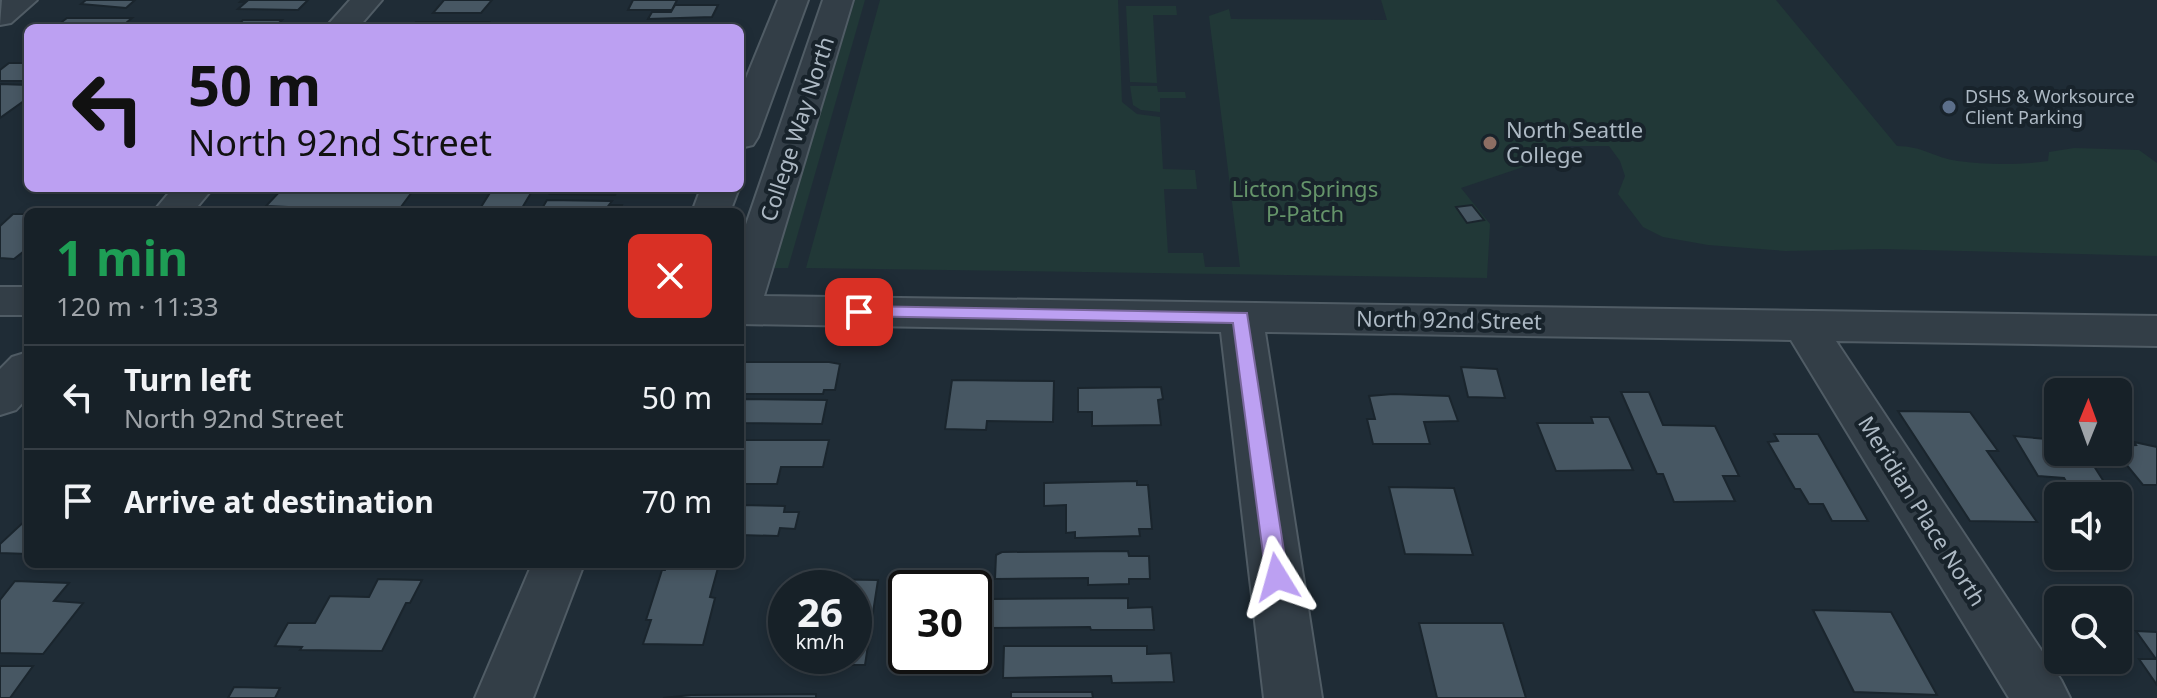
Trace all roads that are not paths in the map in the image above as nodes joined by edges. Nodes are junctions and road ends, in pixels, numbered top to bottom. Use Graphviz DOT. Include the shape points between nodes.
graph roads {
  1 [pos="22,0"];
  2 [pos="367,0"];
  3 [pos="793,0"];
  4 [pos="838,0"];
  5 [pos="0,16"];
  6 [pos="345,24"];
  7 [pos="744,127"];
  8 [pos="190,192"];
  9 [pos="176,208"];
  10 [pos="744,294"];
  11 [pos="0,301"];
  12 [pos="24,301"];
  13 [pos="744,307"];
  14 [pos="1241,317"];
  15 [pos="1803,324"];
  16 [pos="2157,331"];
  17 [pos="24,372"];
  18 [pos="0,398"];
  19 [pos="556,568"];
  20 [pos="504,698"];
  21 [pos="1293,698"];
  22 [pos="2041,698"];
  1 -- 5 [label="street"];
  2 -- 6 [label="street"];
  3 -- 7 [label="street, College Way North"];
  4 -- 10 [label="street, College Way North"];
  8 -- 9 [label="street"];
  11 -- 12 [label="street"];
  13 -- 14 [label="street, North 92nd Street"];
  14 -- 15 [label="street, North 92nd Street"];
  14 -- 21 [label="street"];
  15 -- 16 [label="street, North 92nd Street"];
  15 -- 22 [label="street, Meridian Place North"];
  17 -- 18 [label="street"];
  19 -- 20 [label="street"];
}
